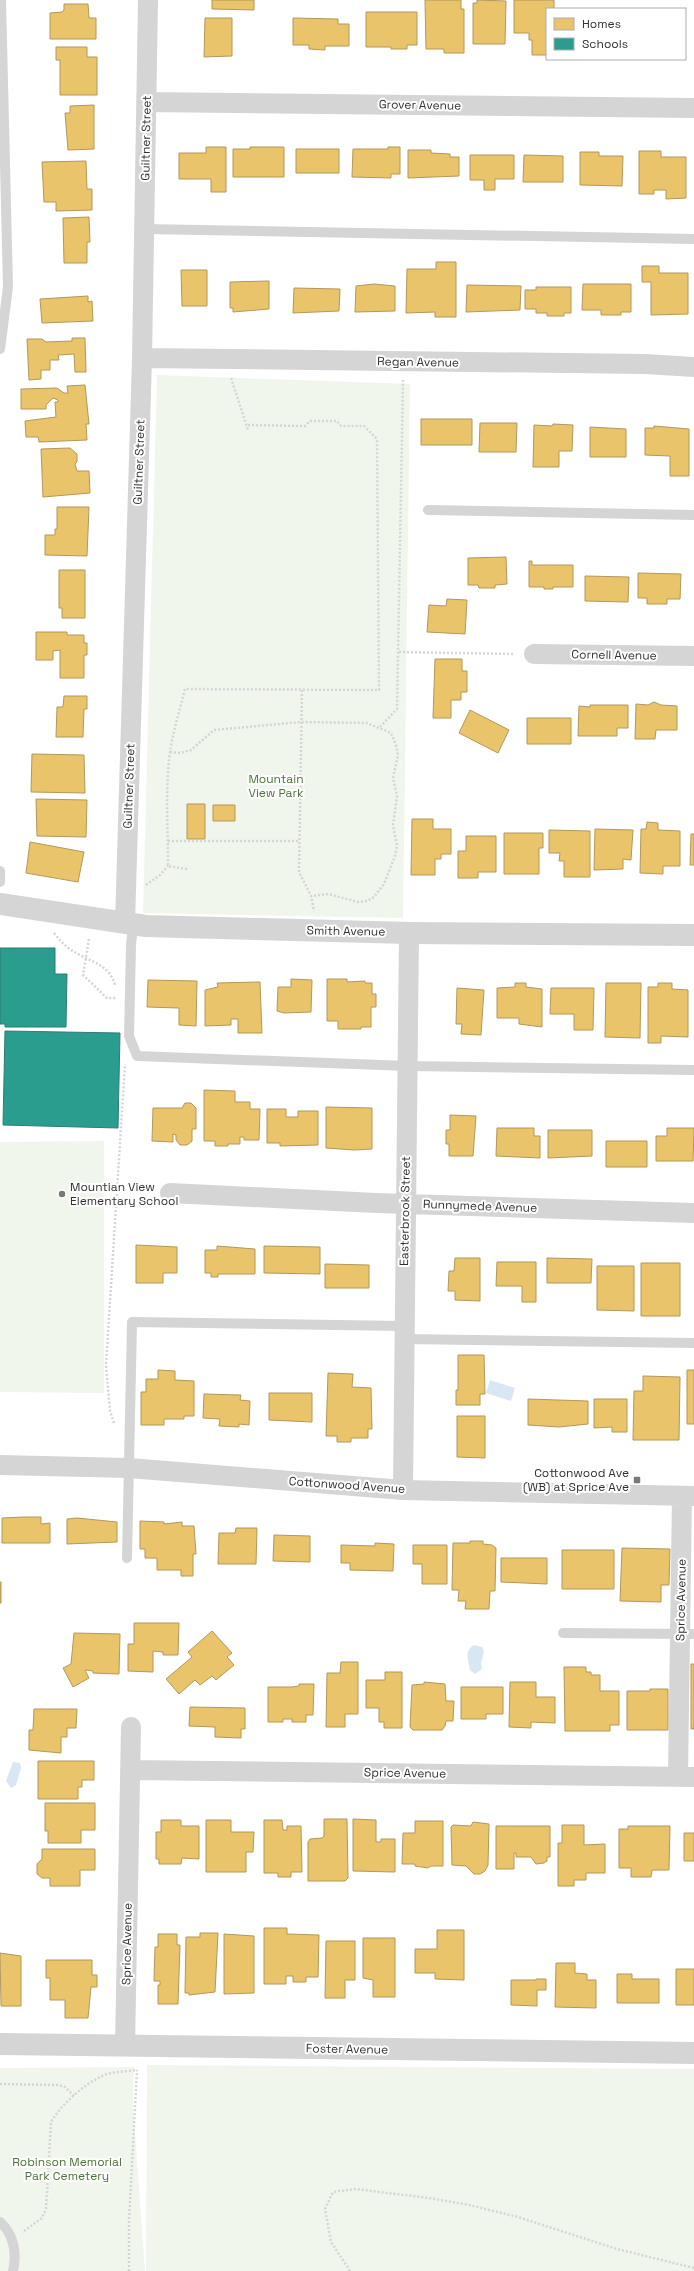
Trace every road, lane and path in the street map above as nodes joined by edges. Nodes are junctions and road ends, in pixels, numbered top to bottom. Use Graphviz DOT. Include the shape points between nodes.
graph roads {
  1 [pos="1,0"];
  2 [pos="148,0"];
  3 [pos="147,102"];
  4 [pos="694,108"];
  5 [pos="144,229"];
  6 [pos="694,239"];
  7 [pos="0,349"];
  8 [pos="142,358"];
  9 [pos="226,359"];
  10 [pos="403,361"];
  11 [pos="694,367"];
  12 [pos="248,426"];
  13 [pos="248,430"];
  14 [pos="428,510"];
  15 [pos="694,515"];
  16 [pos="399,652"];
  17 [pos="534,654"];
  18 [pos="694,656"];
  19 [pos="302,690"];
  20 [pos="301,722"];
  21 [pos="380,727"];
  22 [pos="170,752"];
  23 [pos="168,840"];
  24 [pos="300,840"];
  25 [pos="168,866"];
  26 [pos="187,869"];
  27 [pos="0,871"];
  28 [pos="0,882"];
  29 [pos="145,892"];
  30 [pos="311,896"];
  31 [pos="0,904"];
  32 [pos="129,924"];
  33 [pos="318,931"];
  34 [pos="409,932"];
  35 [pos="54,933"];
  36 [pos="694,935"];
  37 [pos="89,939"];
  38 [pos="86,958"];
  39 [pos="116,987"];
  40 [pos="116,992"];
  41 [pos="117,998"];
  42 [pos="129,998"];
  43 [pos="129,1036"];
  44 [pos="408,1066"];
  45 [pos="694,1070"];
  46 [pos="170,1193"];
  47 [pos="405,1204"];
  48 [pos="694,1213"];
  49 [pos="404,1333"];
  50 [pos="694,1343"];
  51 [pos="110,1411"];
  52 [pos="0,1465"];
  53 [pos="129,1468"];
  54 [pos="403,1490"];
  55 [pos="688,1496"];
  56 [pos="127,1558"];
  57 [pos="563,1633"];
  58 [pos="687,1634"];
  59 [pos="131,1727"];
  60 [pos="131,1770"];
  61 [pos="686,1777"];
  62 [pos="0,2044"];
  63 [pos="131,2046"];
  64 [pos="694,2053"];
  65 [pos="137,2070"];
  66 [pos="0,2084"];
  67 [pos="74,2096"];
  68 [pos="0,2222"];
  69 [pos="11,2238"];
  70 [pos="694,2268"];
  71 [pos="14,2271"];
  72 [pos="129,2271"];
  73 [pos="350,2271"];
  1 -- 7 [label="lane" via="8,287"];
  2 -- 3 [label="street, Guiltner Street"];
  3 -- 4 [label="street, Grover Avenue"];
  3 -- 5 [label="street, Guiltner Street"];
  5 -- 6 [label="lane"];
  5 -- 8 [label="street, Guiltner Street"];
  8 -- 9 [label="street, Regan Avenue"];
  8 -- 32 [label="street, Guiltner Street"];
  9 -- 10 [label="street, Regan Avenue"];
  9 -- 12 [label="path"];
  10 -- 11 [label="street, Regan Avenue"];
  10 -- 16 [label="path"];
  12 -- 13 [label="path"];
  12 -- 19 [label="path" via="305,426 310,421 337,421 341,426 364,426 377,439 379,690"];
  14 -- 15 [label="lane"];
  16 -- 17 [label="path"];
  16 -- 21 [label="path" via="398,709"];
  17 -- 18 [label="street, Cornell Avenue"];
  19 -- 20 [label="path"];
  19 -- 22 [label="path" via="185,689"];
  20 -- 21 [label="path" via="367,723"];
  20 -- 22 [label="path" via="214,730 191,750"];
  20 -- 24 [label="path"];
  21 -- 30 [label="path" via="391,734 398,755 394,778 397,796 394,825 397,845 384,884 374,897 358,902 328,894"];
  22 -- 23 [label="path"];
  23 -- 24 [label="path"];
  23 -- 25 [label="path"];
  24 -- 30 [label="path" via="299,872"];
  25 -- 26 [label="path"];
  25 -- 29 [label="path" via="144,886"];
  27 -- 28 [label="lane"];
  30 -- 33 [label="path"];
  31 -- 32 [label="street, Smith Avenue"];
  32 -- 33 [label="street, Smith Avenue"];
  32 -- 42 [label="lane"];
  33 -- 34 [label="street, Smith Avenue"];
  34 -- 36 [label="street, Smith Avenue"];
  34 -- 44 [label="street, Easterbrook Street"];
  35 -- 38 [label="path" via="71,950"];
  37 -- 38 [label="path"];
  38 -- 39 [label="path" via="108,970"];
  38 -- 41 [label="path" via="83,975 107,998"];
  40 -- 41 [label="path"];
  41 -- 42 [label="path"];
  42 -- 43 [label="lane"];
  43 -- 44 [label="lane" via="137,1056"];
  43 -- 51 [label="path" via="106,1365"];
  44 -- 45 [label="lane"];
  44 -- 47 [label="street, Easterbrook Street"];
  46 -- 47 [label="street, Runnymede Avenue"];
  47 -- 48 [label="street, Runnymede Avenue"];
  47 -- 49 [label="street, Easterbrook Street"];
  49 -- 50 [label="lane"];
  49 -- 53 [label="lane" via="132,1322"];
  49 -- 54 [label="street, Easterbrook Street"];
  52 -- 53 [label="street, Cottonwood Avenue"];
  53 -- 54 [label="street, Cottonwood Avenue"];
  53 -- 56 [label="lane"];
  54 -- 55 [label="street, Cottonwood Avenue"];
  55 -- 58 [label="street, Sprice Avenue"];
  57 -- 58 [label="lane"];
  58 -- 61 [label="street, Sprice Avenue"];
  59 -- 60 [label="street, Sprice Avenue"];
  60 -- 61 [label="street, Sprice Avenue"];
  60 -- 63 [label="street, Sprice Avenue"];
  62 -- 63 [label="street, Foster Avenue"];
  63 -- 64 [label="street, Foster Avenue"];
  63 -- 65 [label="path"];
  65 -- 67 [label="path" via="103,2076"];
  65 -- 72 [label="path"];
  66 -- 67 [label="path" via="58,2085 65,2087"];
  67 -- 69 [label="path" via="51,2122 46,2209 42,2218"];
  68 -- 69 [label="lane"];
  69 -- 71 [label="lane" via="15,2251"];
  70 -- 73 [label="path" via="617,2249 518,2217 469,2205 355,2189 333,2192 325,2209 331,2242"];
}
